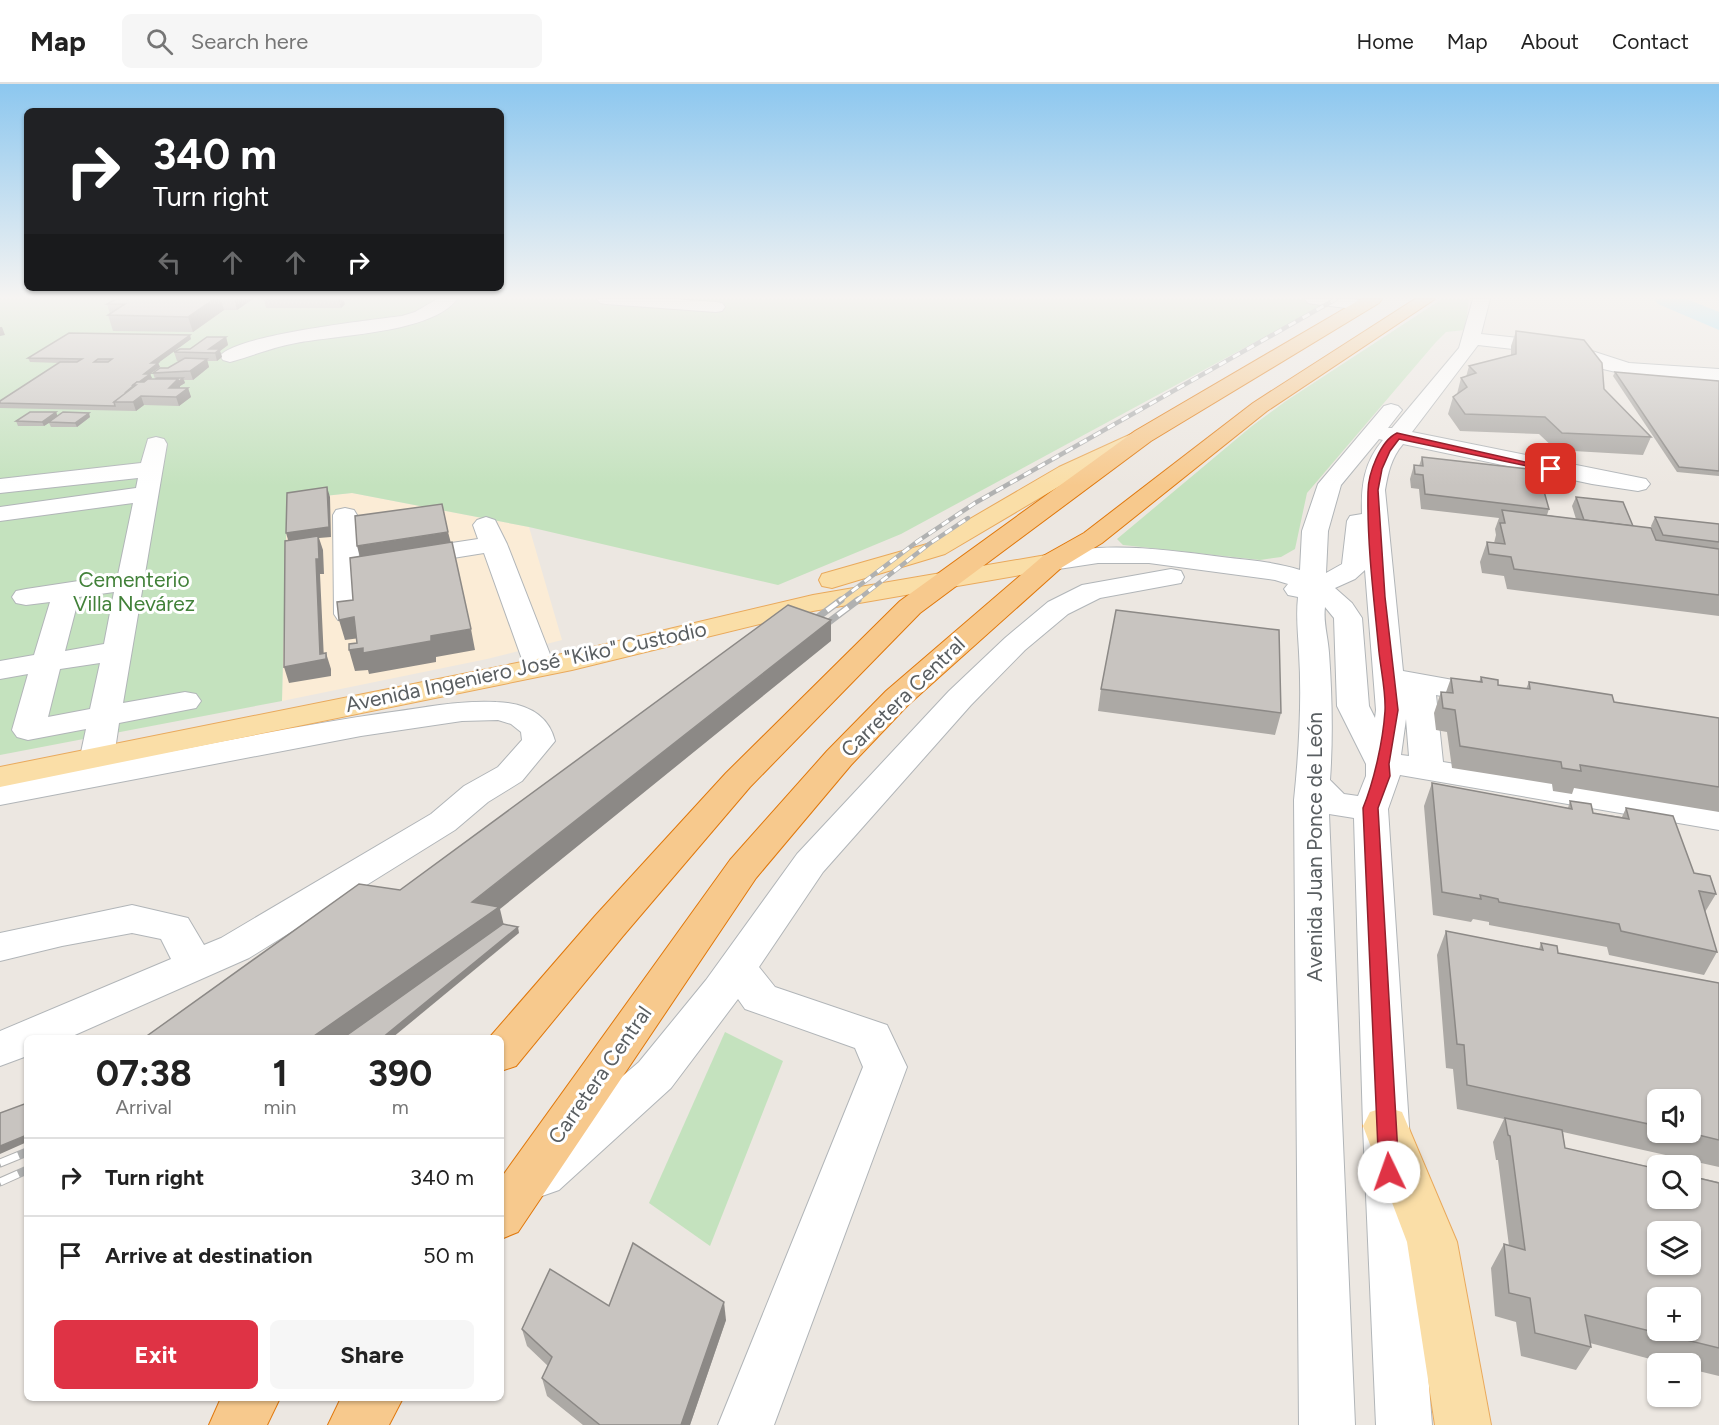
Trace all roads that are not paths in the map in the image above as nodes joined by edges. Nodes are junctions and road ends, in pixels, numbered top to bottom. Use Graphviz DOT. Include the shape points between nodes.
graph roads {
  1 [pos="1268,362"];
  2 [pos="1329,362"];
  3 [pos="1458,362"];
  4 [pos="1597,362"];
  5 [pos="1668,362"];
  6 [pos="1429,363"];
  7 [pos="1674,372"];
  8 [pos="1719,375"];
  9 [pos="1374,431"];
  10 [pos="1143,436"];
  11 [pos="1397,436"];
  12 [pos="151,469"];
  13 [pos="1638,484"];
  14 [pos="0,486"];
  15 [pos="1373,490"];
  16 [pos="0,514"];
  17 [pos="345,516"];
  18 [pos="1024,522"];
  19 [pos="1052,562"];
  20 [pos="347,567"];
  21 [pos="1171,577"];
  22 [pos="944,580"];
  23 [pos="130,581"];
  24 [pos="1313,586"];
  25 [pos="67,591"];
  26 [pos="26,597"];
  27 [pos="348,614"];
  28 [pos="117,651"];
  29 [pos="47,662"];
  30 [pos="538,662"];
  31 [pos="0,669"];
  32 [pos="1404,681"];
  33 [pos="466,697"];
  34 [pos="185,701"];
  35 [pos="1526,702"];
  36 [pos="105,716"];
  37 [pos="97,757"];
  38 [pos="1427,769"];
  39 [pos="0,777"];
  40 [pos="1379,778"];
  41 [pos="1312,781"];
  42 [pos="0,794"];
  43 [pos="0,807"];
  44 [pos="1719,819"];
  45 [pos="0,947"];
  46 [pos="195,965"];
  47 [pos="737,968"];
  48 [pos="32,1035"];
  49 [pos="24,1039"];
  50 [pos="0,1049"];
  51 [pos="504,1050"];
  52 [pos="1386,1126"];
  53 [pos="505,1211"];
  54 [pos="250,1401"];
  55 [pos="373,1401"];
  56 [pos="375,1401"];
  57 [pos="237,1425"];
  58 [pos="356,1425"];
  59 [pos="372,1425"];
  60 [pos="746,1425"];
  61 [pos="1327,1425"];
  62 [pos="1404,1425"];
  63 [pos="1463,1425"];
  1 -- 10 [label="highway"];
  2 -- 19 [label="highway, Carretera Central" via="1260,407 1093,538"];
  3 -- 11 [label="street"];
  4 -- 7 [label="street"];
  5 -- 7 [label="street"];
  6 -- 9 [label="street, Avenida Juan Ponce de León"];
  7 -- 8 [label="street"];
  9 -- 11 [label="street"];
  9 -- 24 [label="street, Avenida Juan Ponce de León" via="1330,484 1315,531"];
  10 -- 18 [label="highway"];
  10 -- 30 [label="main road" via="1067,472 936,549"];
  11 -- 13 [label="street"];
  11 -- 15 [label="street" via="1377,469"];
  12 -- 14 [label="street"];
  12 -- 16 [label="street"];
  12 -- 23 [label="street"];
  15 -- 24 [label="street" via="1364,501 1355,565 1349,572"];
  15 -- 32 [label="street" via="1380,597"];
  17 -- 20 [label="street"];
  18 -- 19 [label="highway" via="1030,536"];
  18 -- 22 [label="highway"];
  19 -- 21 [label="street"];
  19 -- 22 [label="main road, Avenida Ingeniero José \"Kiko\" Custodio"];
  19 -- 24 [label="street" via="1098,555 1149,555 1292,575"];
  19 -- 53 [label="highway, Carretera Central" via="897,698 743,869"];
  20 -- 27 [label="street"];
  20 -- 30 [label="street" via="490,535"];
  21 -- 24 [label="street" via="1272,592"];
  21 -- 47 [label="street" via="1092,591 1058,608 1015,644 960,698 810,863"];
  22 -- 33 [label="main road, Avenida Ingeniero José \"Kiko\" Custodio" via="813,603 572,661"];
  22 -- 51 [label="highway" via="910,607 738,780"];
  23 -- 25 [label="street"];
  23 -- 28 [label="street"];
  24 -- 40 [label="street" via="1343,608 1348,618 1353,706"];
  24 -- 41 [label="street, Avenida Juan Ponce de León"];
  25 -- 26 [label="street"];
  25 -- 29 [label="street"];
  28 -- 29 [label="street"];
  28 -- 36 [label="street"];
  29 -- 31 [label="street"];
  29 -- 36 [label="street" via="28,730"];
  30 -- 33 [label="main road"];
  32 -- 35 [label="street"];
  32 -- 38 [label="street"];
  32 -- 40 [label="street" via="1392,710"];
  33 -- 37 [label="main road, Avenida Ingeniero José \"Kiko\" Custodio"];
  33 -- 42 [label="street" via="362,726"];
  33 -- 43 [label="street" via="389,732"];
  33 -- 46 [label="street" via="522,717 536,728 539,741 510,774 476,794 443,822 235,948"];
  34 -- 36 [label="street"];
  36 -- 37 [label="street"];
  37 -- 39 [label="main road, Avenida Ingeniero José \"Kiko\" Custodio"];
  38 -- 40 [label="street"];
  38 -- 44 [label="street"];
  40 -- 41 [label="street" via="1333,804"];
  40 -- 52 [label="street"];
  41 -- 61 [label="street, Avenida Juan Ponce de León"];
  45 -- 46 [label="street" via="132,920 174,928"];
  46 -- 48 [label="street"];
  47 -- 53 [label="street" via="655,1075"];
  47 -- 60 [label="street" via="760,998 872,1037 885,1067"];
  49 -- 50 [label="street"];
  52 -- 62 [label="street"];
  52 -- 63 [label="main road" via="1432,1242"];
  54 -- 57 [label="highway"];
  55 -- 58 [label="highway"];
  56 -- 59 [label="street"];
}
